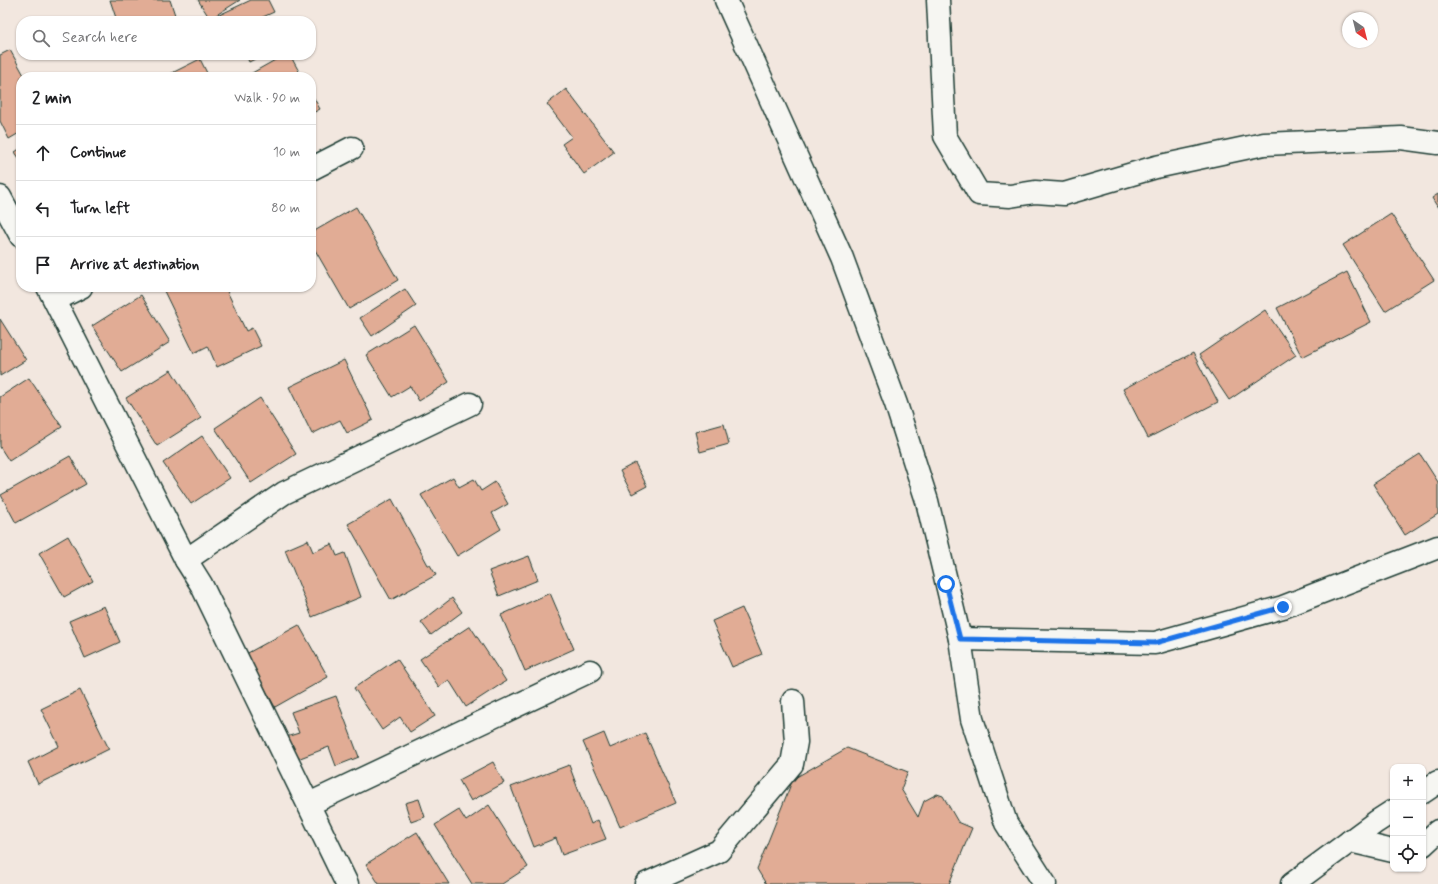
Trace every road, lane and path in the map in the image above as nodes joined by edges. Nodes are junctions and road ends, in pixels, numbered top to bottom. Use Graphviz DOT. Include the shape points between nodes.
graph roads {
  1 [pos="726,0"];
  2 [pos="938,0"];
  3 [pos="1438,143"];
  4 [pos="352,148"];
  5 [pos="316,166"];
  6 [pos="0,197"];
  7 [pos="16,227"];
  8 [pos="52,294"];
  9 [pos="470,404"];
  10 [pos="1438,547"];
  11 [pos="186,560"];
  12 [pos="960,639"];
  13 [pos="590,671"];
  14 [pos="793,701"];
  15 [pos="1438,782"];
  16 [pos="1426,790"];
  17 [pos="309,804"];
  18 [pos="1390,813"];
  19 [pos="1438,831"];
  20 [pos="1350,841"];
  21 [pos="1426,842"];
  22 [pos="1390,850"];
  23 [pos="347,884"];
  24 [pos="646,884"];
  25 [pos="1045,884"];
  26 [pos="1292,884"];
  1 -- 12 [label="street" via="842,258 896,404 927,501"];
  2 -- 3 [label="street" via="945,136 979,194 1064,194 1156,167 1264,144 1401,138"];
  4 -- 5 [label="street"];
  6 -- 7 [label="street"];
  8 -- 11 [label="street"];
  9 -- 11 [label="street" via="284,493"];
  10 -- 12 [label="street" via="1283,607 1155,643"];
  11 -- 17 [label="street" via="201,584"];
  12 -- 25 [label="street" via="972,719 1006,823"];
  13 -- 17 [label="street"];
  14 -- 24 [label="street" via="796,742 792,764 719,851"];
  15 -- 16 [label="street"];
  17 -- 23 [label="street"];
  18 -- 20 [label="street"];
  19 -- 21 [label="street"];
  20 -- 22 [label="street"];
  20 -- 26 [label="street"];
}
